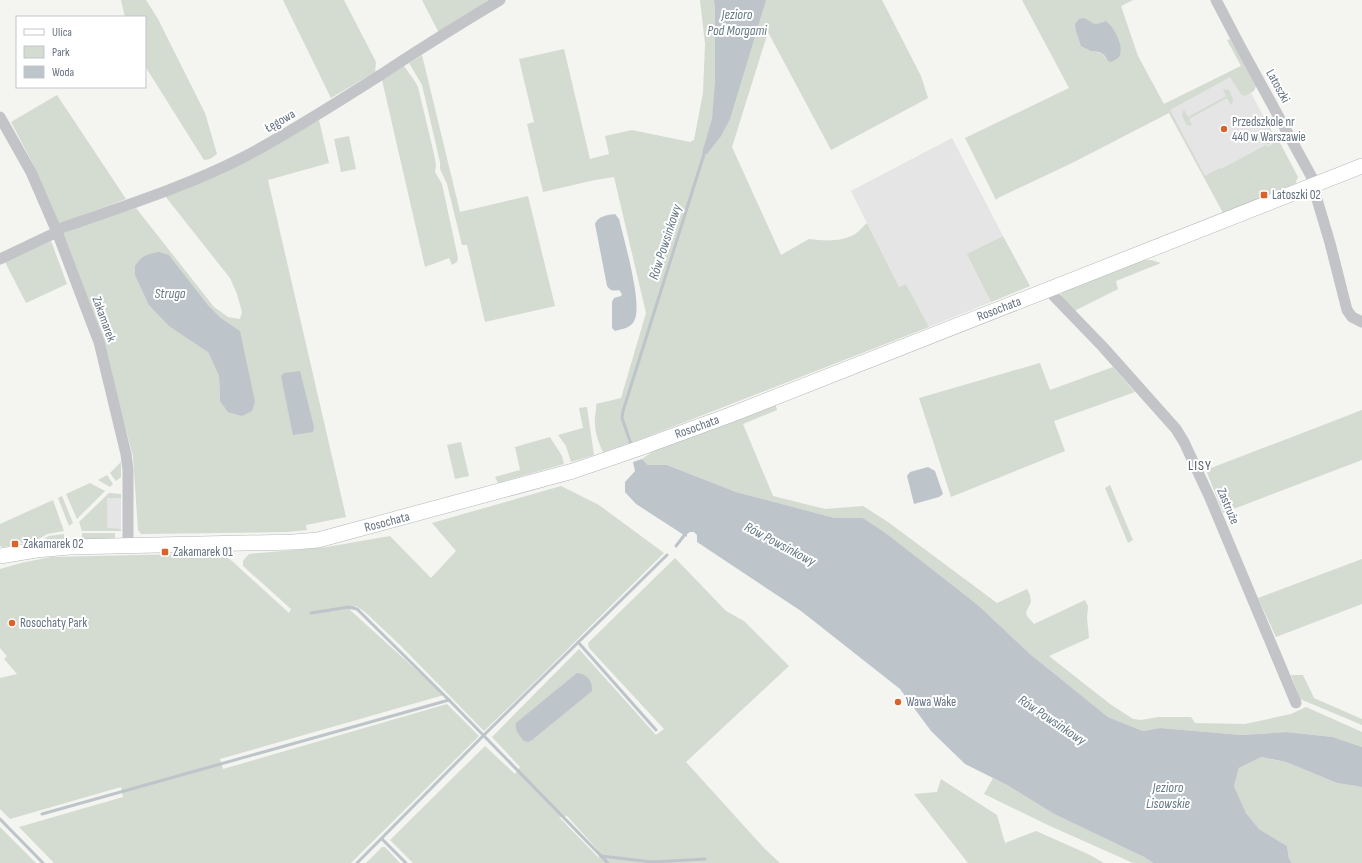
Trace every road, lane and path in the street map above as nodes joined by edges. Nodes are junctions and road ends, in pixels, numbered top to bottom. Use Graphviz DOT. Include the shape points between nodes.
graph roads {
  1 [pos="500,0"];
  2 [pos="1216,0"];
  3 [pos="0,116"];
  4 [pos="1362,166"];
  5 [pos="1315,185"];
  6 [pos="56,231"];
  7 [pos="0,259"];
  8 [pos="1048,290"];
  9 [pos="1362,322"];
  10 [pos="128,546"];
  11 [pos="0,556"];
  12 [pos="1296,703"];
  1 -- 6 [label="street, Łęgowa" via="286,134 243,157 183,184"];
  2 -- 5 [label="street, Latoszki"];
  3 -- 6 [label="street, Zakamarek" via="31,172"];
  4 -- 5 [label="street, Rosochata"];
  5 -- 8 [label="street, Rosochata"];
  5 -- 9 [label="street, Latoszki" via="1347,310 1352,317"];
  6 -- 7 [label="street, Łęgowa"];
  6 -- 10 [label="street, Zakamarek" via="99,342 126,454"];
  8 -- 10 [label="street, Rosochata" via="730,415 573,471 318,540"];
  8 -- 12 [label="street, Zastruże" via="1149,398 1184,442"];
  10 -- 11 [label="street, Rosochata" via="50,548"];
}
